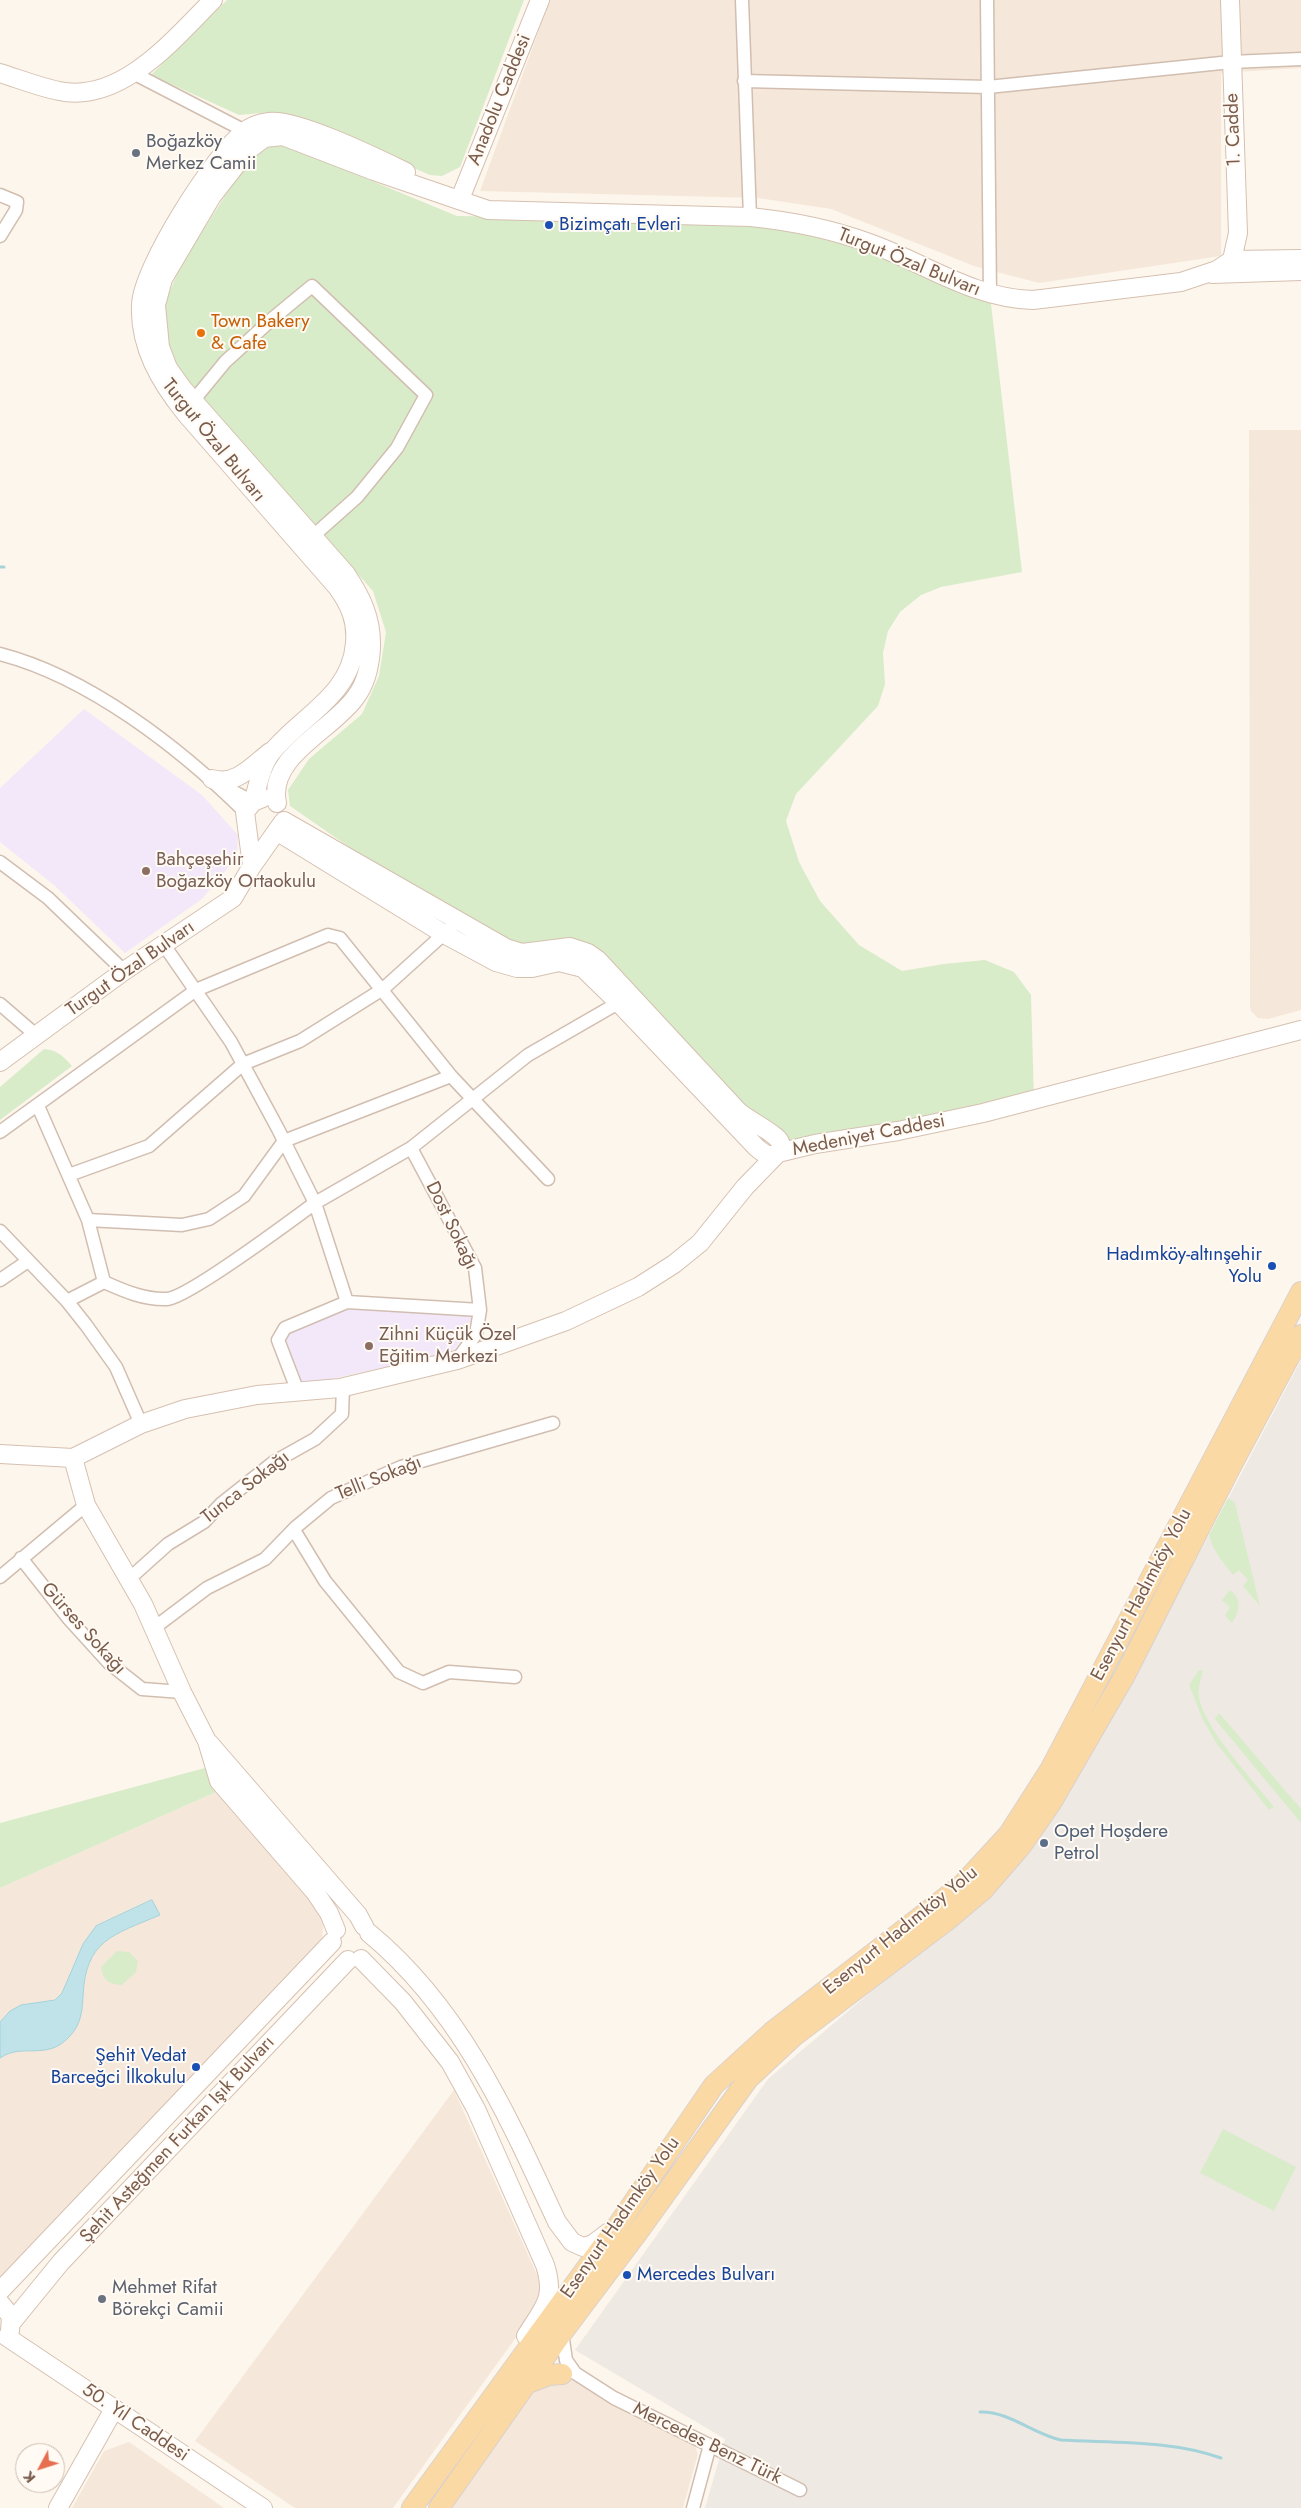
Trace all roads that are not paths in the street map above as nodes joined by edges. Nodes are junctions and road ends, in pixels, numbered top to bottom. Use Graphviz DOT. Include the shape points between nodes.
graph roads {
  1 [pos="213,0"];
  2 [pos="540,0"];
  3 [pos="742,0"];
  4 [pos="987,0"];
  5 [pos="1230,0"];
  6 [pos="1301,59"];
  7 [pos="1231,62"];
  8 [pos="0,74"];
  9 [pos="135,74"];
  10 [pos="744,82"];
  11 [pos="988,87"];
  12 [pos="245,131"];
  13 [pos="0,195"];
  14 [pos="460,199"];
  15 [pos="750,217"];
  16 [pos="0,236"];
  17 [pos="1301,259"];
  18 [pos="1232,260"];
  19 [pos="1301,272"];
  20 [pos="1209,274"];
  21 [pos="990,295"];
  22 [pos="193,401"];
  23 [pos="312,537"];
  24 [pos="0,654"];
  25 [pos="274,749"];
  26 [pos="212,779"];
  27 [pos="277,803"];
  28 [pos="249,807"];
  29 [pos="278,830"];
  30 [pos="249,831"];
  31 [pos="0,862"];
  32 [pos="252,866"];
  33 [pos="457,922"];
  34 [pos="444,934"];
  35 [pos="164,945"];
  36 [pos="124,971"];
  37 [pos="383,989"];
  38 [pos="196,990"];
  39 [pos="625,998"];
  40 [pos="0,1004"];
  41 [pos="1301,1023"];
  42 [pos="1301,1030"];
  43 [pos="37,1036"];
  44 [pos="1222,1050"];
  45 [pos="0,1062"];
  46 [pos="243,1064"];
  47 [pos="452,1076"];
  48 [pos="473,1100"];
  49 [pos="38,1106"];
  50 [pos="0,1132"];
  51 [pos="284,1141"];
  52 [pos="412,1148"];
  53 [pos="778,1153"];
  54 [pos="69,1174"];
  55 [pos="548,1179"];
  56 [pos="315,1203"];
  57 [pos="88,1220"];
  58 [pos="0,1231"];
  59 [pos="28,1261"];
  60 [pos="0,1280"];
  61 [pos="104,1282"];
  62 [pos="1301,1292"];
  63 [pos="67,1301"];
  64 [pos="347,1302"];
  65 [pos="480,1310"];
  66 [pos="1301,1335"];
  67 [pos="457,1360"];
  68 [pos="343,1387"];
  69 [pos="298,1392"];
  70 [pos="553,1423"];
  71 [pos="141,1424"];
  72 [pos="0,1454"];
  73 [pos="73,1458"];
  74 [pos="86,1505"];
  75 [pos="294,1530"];
  76 [pos="21,1558"];
  77 [pos="0,1577"];
  78 [pos="129,1579"];
  79 [pos="154,1628"];
  80 [pos="516,1676"];
  81 [pos="182,1692"];
  82 [pos="207,1741"];
  83 [pos="1057,1775"];
  84 [pos="367,1930"];
  85 [pos="334,1936"];
  86 [pos="354,1959"];
  87 [pos="618,2225"];
  88 [pos="0,2291"];
  89 [pos="0,2303"];
  90 [pos="562,2333"];
  91 [pos="6,2334"];
  92 [pos="546,2356"];
  93 [pos="520,2361"];
  94 [pos="562,2374"];
  95 [pos="528,2383"];
  96 [pos="614,2398"];
  97 [pos="114,2409"];
  98 [pos="710,2445"];
  99 [pos="800,2490"];
  100 [pos="58,2508"];
  101 [pos="263,2508"];
  102 [pos="412,2508"];
  103 [pos="439,2508"];
  104 [pos="693,2508"];
  1 -- 9 [label="street"];
  2 -- 14 [label="street, Anadolu Caddesi"];
  3 -- 10 [label="street"];
  4 -- 11 [label="street"];
  5 -- 7 [label="street, 1. Cadde"];
  6 -- 7 [label="street"];
  7 -- 11 [label="street"];
  7 -- 18 [label="street, 1. Cadde" via="1238,233"];
  8 -- 9 [label="street" via="59,91 82,92 105,87"];
  9 -- 12 [label="street"];
  10 -- 11 [label="street"];
  10 -- 15 [label="street"];
  11 -- 21 [label="street"];
  12 -- 14 [label="street, Turgut Özal Bulvarı" via="269,122 293,124 381,160"];
  12 -- 25 [label="street, Turgut Özal Bulvarı" via="206,178 169,237 144,286 141,319 149,355 172,396 337,587 354,617 355,646 346,678"];
  13 -- 16 [label="street" via="17,202 16,210"];
  14 -- 15 [label="street, Turgut Özal Bulvarı" via="488,210"];
  14 -- 22 [label="street, Turgut Özal Bulvarı" via="374,171 291,138 275,136 257,142 212,196 171,262 158,296 156,329 162,356 172,376"];
  15 -- 21 [label="street, Turgut Özal Bulvarı" via="783,221 869,242"];
  17 -- 18 [label="street"];
  18 -- 20 [label="street, Turgut Özal Bulvarı"];
  19 -- 20 [label="street, Turgut Özal Bulvarı"];
  20 -- 21 [label="street, Turgut Özal Bulvarı" via="1173,284 1033,300"];
  22 -- 23 [label="street, Turgut Özal Bulvarı"];
  22 -- 23 [label="street" via="226,362 312,286 426,396 397,448 357,497"];
  23 -- 27 [label="street, Turgut Özal Bulvarı" via="346,574 360,595 370,625 370,657 367,674 355,698 282,768 276,784"];
  24 -- 26 [label="street" via="67,678 136,722"];
  25 -- 26 [label="street" via="234,780"];
  25 -- 28 [label="street, Turgut Özal Bulvarı"];
  26 -- 28 [label="street"];
  27 -- 28 [label="street" via="265,798"];
  27 -- 29 [label="street" via="281,808"];
  28 -- 30 [label="street" via="246,825"];
  29 -- 30 [label="street" via="260,837"];
  29 -- 32 [label="street, Turgut Özal Bulvarı"];
  29 -- 33 [label="street"];
  29 -- 34 [label="street"];
  30 -- 32 [label="street"];
  31 -- 36 [label="street" via="48,898"];
  32 -- 35 [label="street, Turgut Özal Bulvarı" via="233,898"];
  33 -- 34 [label="street"];
  33 -- 39 [label="street" via="522,954 563,946 577,948 598,960"];
  34 -- 37 [label="street"];
  34 -- 39 [label="street" via="506,965 532,968 559,962 583,968"];
  35 -- 36 [label="street, Turgut Özal Bulvarı"];
  35 -- 38 [label="street"];
  36 -- 43 [label="street, Turgut Özal Bulvarı"];
  37 -- 38 [label="street" via="340,938 328,935"];
  37 -- 46 [label="street" via="300,1040"];
  37 -- 47 [label="street"];
  38 -- 46 [label="street"];
  38 -- 49 [label="street"];
  39 -- 48 [label="street" via="528,1055"];
  39 -- 53 [label="street" via="757,1148 768,1155"];
  40 -- 43 [label="street"];
  41 -- 44 [label="street"];
  42 -- 44 [label="street"];
  43 -- 45 [label="street, Turgut Özal Bulvarı"];
  44 -- 53 [label="street, Medeniyet Caddesi" via="983,1113"];
  46 -- 51 [label="street"];
  46 -- 54 [label="street" via="150,1146"];
  47 -- 48 [label="street"];
  47 -- 51 [label="street"];
  48 -- 52 [label="street"];
  48 -- 55 [label="street"];
  49 -- 50 [label="street"];
  49 -- 54 [label="street"];
  51 -- 56 [label="street"];
  51 -- 57 [label="street" via="244,1196 209,1219 182,1225"];
  52 -- 56 [label="street"];
  52 -- 65 [label="street, Dost Sokağı" via="475,1268"];
  53 -- 67 [label="street, Medeniyet Caddesi" via="700,1242 674,1264 638,1287 566,1321"];
  54 -- 57 [label="street"];
  56 -- 61 [label="street" via="192,1289 168,1299 133,1294"];
  56 -- 64 [label="street"];
  57 -- 61 [label="street"];
  58 -- 59 [label="street"];
  59 -- 60 [label="street"];
  59 -- 63 [label="street"];
  61 -- 63 [label="street"];
  62 -- 83 [label="main road, Esenyurt Hadımköy Yolu"];
  63 -- 71 [label="street" via="116,1367"];
  64 -- 65 [label="street"];
  64 -- 69 [label="street" via="285,1328 278,1340"];
  65 -- 67 [label="street, Dost Sokağı" via="476,1334"];
  66 -- 83 [label="main road, Esenyurt Hadımköy Yolu" via="1228,1470 1125,1675"];
  67 -- 68 [label="street, Medeniyet Caddesi"];
  68 -- 69 [label="street, Medeniyet Caddesi"];
  68 -- 78 [label="street, Tunca Sokağı" via="342,1414 315,1439 274,1462 221,1504 204,1522 168,1544"];
  69 -- 71 [label="street, Medeniyet Caddesi" via="257,1395 184,1409"];
  70 -- 75 [label="street, Telli Sokağı" via="401,1467 330,1498"];
  71 -- 73 [label="street, Medeniyet Caddesi"];
  72 -- 73 [label="street"];
  73 -- 74 [label="street"];
  74 -- 76 [label="street"];
  74 -- 78 [label="street"];
  75 -- 79 [label="street, Telli Sokağı" via="265,1559 208,1588"];
  75 -- 80 [label="street" via="325,1581 399,1672 423,1683 449,1672"];
  76 -- 77 [label="street"];
  76 -- 81 [label="street, Gürses Sokağı" via="69,1619 109,1662 142,1689"];
  78 -- 79 [label="street"];
  79 -- 81 [label="street"];
  81 -- 82 [label="street"];
  82 -- 84 [label="street" via="358,1915"];
  82 -- 85 [label="street" via="215,1771 225,1790 323,1903"];
  83 -- 87 [label="main road, Esenyurt Hadımköy Yolu" via="963,1884 772,2032 723,2076 695,2111"];
  83 -- 90 [label="main road, Esenyurt Hadımköy Yolu" via="1021,1846 983,1890 794,2036 748,2079"];
  84 -- 85 [label="street" via="352,1922 346,1923"];
  84 -- 86 [label="street" via="370,1949"];
  84 -- 87 [label="street" via="408,1970 465,2042 503,2105 556,2222 566,2236 578,2246 589,2246"];
  85 -- 86 [label="street" via="338,1954"];
  85 -- 88 [label="street, Şehit Asteğmen Furkan Işık Bulvarı"];
  86 -- 91 [label="street, Şehit Asteğmen Furkan Işık Bulvarı" via="62,2262"];
  86 -- 93 [label="street" via="403,2002 450,2062 476,2109 545,2265 550,2296 526,2337"];
  87 -- 93 [label="main road, Esenyurt Hadımköy Yolu"];
  89 -- 91 [label="street" via="8,2310"];
  90 -- 92 [label="main road, Esenyurt Hadımköy Yolu"];
  90 -- 96 [label="street, Mercedes Benz Türk" via="566,2360 575,2373"];
  91 -- 97 [label="street, 50. Yıl Caddesi"];
  92 -- 94 [label="street, Mercedes Benz Türk"];
  92 -- 95 [label="main road, Esenyurt Hadımköy Yolu"];
  93 -- 102 [label="main road, Esenyurt Hadımköy Yolu"];
  94 -- 95 [label="main road"];
  94 -- 96 [label="street, Mercedes Benz Türk" via="605,2397"];
  95 -- 103 [label="main road, Esenyurt Hadımköy Yolu"];
  96 -- 98 [label="street, Mercedes Benz Türk"];
  97 -- 100 [label="street"];
  97 -- 101 [label="street, 50. Yıl Caddesi"];
  98 -- 99 [label="street, Mercedes Benz Türk"];
  98 -- 104 [label="street"];
}
